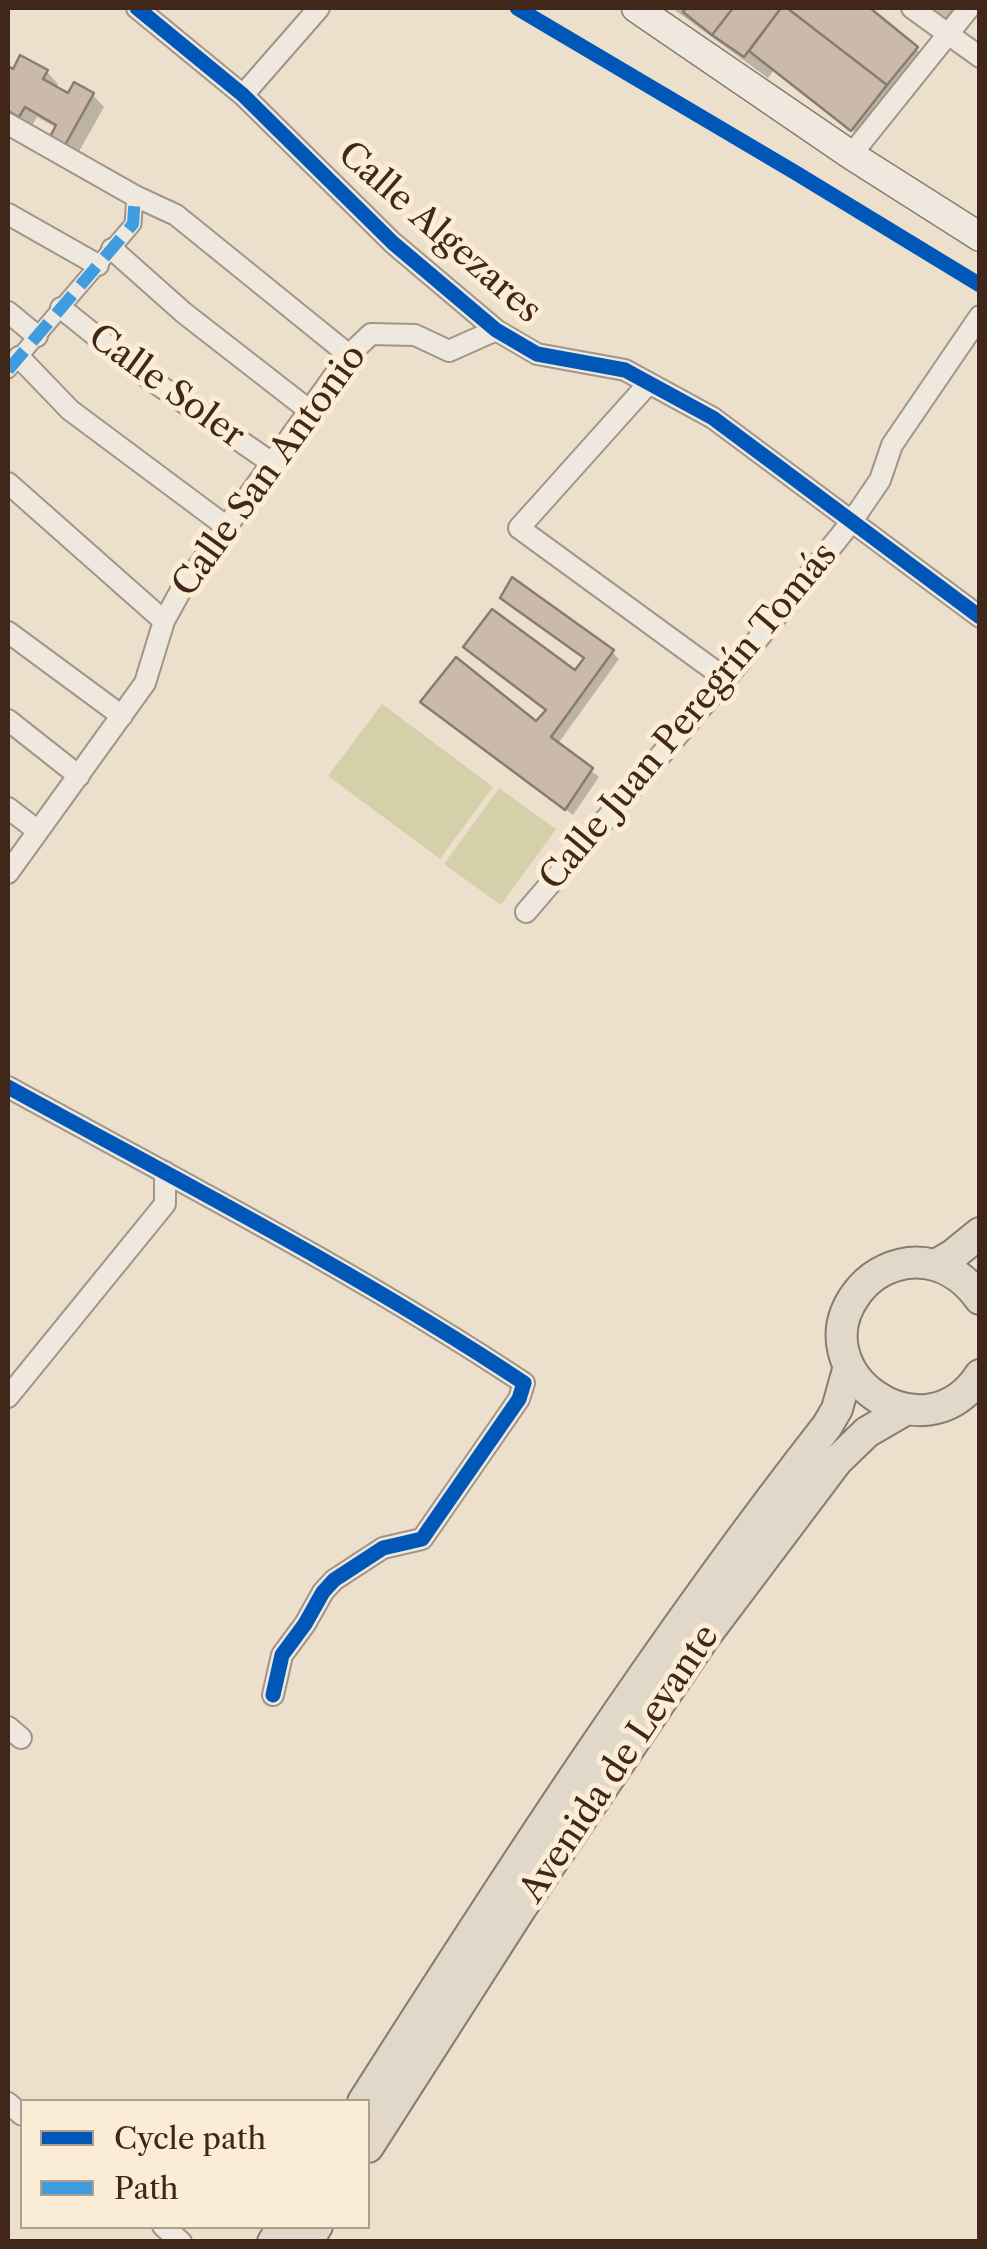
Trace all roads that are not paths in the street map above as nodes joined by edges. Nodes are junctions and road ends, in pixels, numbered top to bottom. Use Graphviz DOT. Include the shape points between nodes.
graph roads {
  1 [pos="137,8"];
  2 [pos="317,8"];
  3 [pos="636,8"];
  4 [pos="912,8"];
  5 [pos="969,8"];
  6 [pos="947,35"];
  7 [pos="980,57"];
  8 [pos="243,95"];
  9 [pos="8,124"];
  10 [pos="851,155"];
  11 [pos="134,196"];
  12 [pos="8,214"];
  13 [pos="980,238"];
  14 [pos="105,257"];
  15 [pos="61,308"];
  16 [pos="8,312"];
  17 [pos="980,316"];
  18 [pos="496,330"];
  19 [pos="37,336"];
  20 [pos="349,355"];
  21 [pos="13,364"];
  22 [pos="649,383"];
  23 [pos="310,411"];
  24 [pos="272,463"];
  25 [pos="8,482"];
  26 [pos="852,521"];
  27 [pos="227,527"];
  28 [pos="980,617"];
  29 [pos="164,621"];
  30 [pos="8,632"];
  31 [pos="726,680"];
  32 [pos="122,716"];
  33 [pos="8,720"];
  34 [pos="79,776"];
  35 [pos="8,808"];
  36 [pos="38,831"];
  37 [pos="8,873"];
  38 [pos="526,912"];
  39 [pos="8,1087"];
  40 [pos="165,1172"];
  41 [pos="980,1233"];
  42 [pos="936,1265"];
  43 [pos="980,1299"];
  44 [pos="849,1366"];
  45 [pos="980,1374"];
  46 [pos="8,1397"];
  47 [pos="906,1410"];
  48 [pos="272,1695"];
  49 [pos="365,2099"];
  50 [pos="370,2145"];
  1 -- 8 [label="street, Calle Algezares"];
  2 -- 8 [label="street"];
  3 -- 10 [label="main road"];
  4 -- 6 [label="street"];
  5 -- 6 [label="street"];
  6 -- 7 [label="street"];
  6 -- 10 [label="street"];
  8 -- 18 [label="street, Calle Algezares" via="393,242"];
  9 -- 11 [label="street"];
  10 -- 13 [label="main road"];
  11 -- 14 [label="street" via="133,224"];
  11 -- 20 [label="street" via="176,214"];
  12 -- 14 [label="street"];
  14 -- 15 [label="street"];
  14 -- 23 [label="street"];
  15 -- 19 [label="street"];
  15 -- 24 [label="street, Calle Soler"];
  16 -- 19 [label="street"];
  17 -- 26 [label="street, Calle Juan Peregrín Tomás" via="892,446 880,480"];
  18 -- 20 [label="street, Calle San Antonio" via="449,351 415,335 371,334"];
  18 -- 22 [label="street, Calle Algezares" via="536,354 625,370"];
  19 -- 21 [label="street"];
  20 -- 23 [label="street, Calle San Antonio"];
  21 -- 27 [label="street"];
  22 -- 26 [label="street, Calle Algezares" via="714,418"];
  22 -- 31 [label="street" via="519,528"];
  23 -- 24 [label="street, Calle San Antonio"];
  24 -- 27 [label="street, Calle San Antonio"];
  25 -- 29 [label="street"];
  26 -- 28 [label="street, Calle Algezares"];
  26 -- 31 [label="street, Calle Juan Peregrín Tomás"];
  27 -- 29 [label="street, Calle San Antonio"];
  29 -- 32 [label="street, Calle San Antonio" via="144,683"];
  30 -- 32 [label="street"];
  31 -- 38 [label="street, Calle Juan Peregrín Tomás"];
  32 -- 34 [label="street, Calle San Antonio"];
  33 -- 34 [label="street"];
  34 -- 36 [label="street, Calle San Antonio"];
  35 -- 36 [label="street"];
  36 -- 37 [label="street, Calle San Antonio"];
  39 -- 40 [label="street"];
  40 -- 46 [label="street" via="166,1204"];
  40 -- 48 [label="street" via="524,1383 422,1539 383,1548 323,1592 282,1655"];
  41 -- 42 [label="main road"];
  42 -- 43 [label="main road" via="960,1277"];
  42 -- 44 [label="main road" via="894,1266 860,1288 843,1326"];
  44 -- 47 [label="main road" via="878,1400"];
  44 -- 49 [label="main road, Avenida de Levante" via="827,1426 620,1707"];
  45 -- 47 [label="main road, Avenida de Levante" via="944,1406"];
  47 -- 50 [label="main road, Avenida de Levante" via="837,1461 703,1639"];
}
